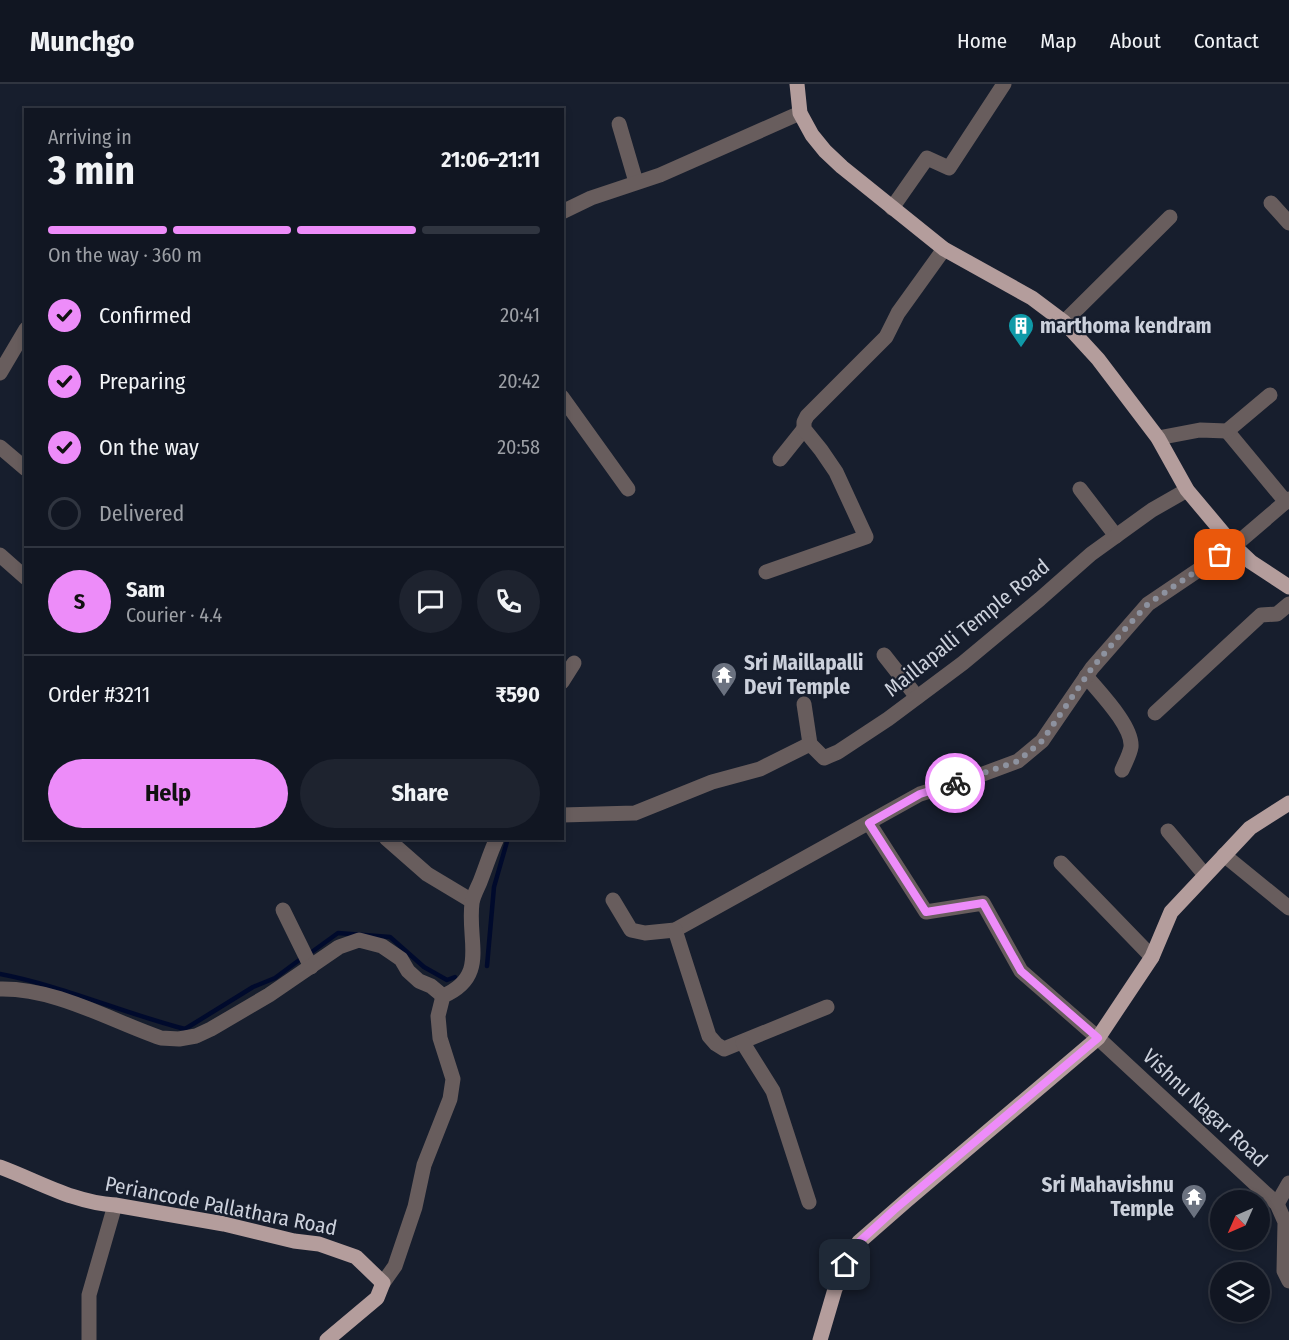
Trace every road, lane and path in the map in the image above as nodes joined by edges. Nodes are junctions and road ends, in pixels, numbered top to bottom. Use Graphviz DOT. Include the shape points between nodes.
graph roads {
  1 [pos="797,84"];
  2 [pos="1004,84"];
  3 [pos="800,112"];
  4 [pos="619,124"];
  5 [pos="636,182"];
  6 [pos="1271,203"];
  7 [pos="892,208"];
  8 [pos="564,211"];
  9 [pos="1170,218"];
  10 [pos="1289,223"];
  11 [pos="944,249"];
  12 [pos="1064,322"];
  13 [pos="24,332"];
  14 [pos="0,373"];
  15 [pos="1270,395"];
  16 [pos="564,401"];
  17 [pos="804,429"];
  18 [pos="1227,431"];
  19 [pos="1158,438"];
  20 [pos="0,447"];
  21 [pos="780,459"];
  22 [pos="24,467"];
  23 [pos="628,489"];
  24 [pos="1080,489"];
  25 [pos="1187,490"];
  26 [pos="1287,500"];
  27 [pos="1116,536"];
  28 [pos="1234,546"];
  29 [pos="0,555"];
  30 [pos="766,572"];
  31 [pos="24,576"];
  32 [pos="1289,587"];
  33 [pos="1289,604"];
  34 [pos="884,655"];
  35 [pos="574,663"];
  36 [pos="1086,676"];
  37 [pos="564,679"];
  38 [pos="917,697"];
  39 [pos="804,704"];
  40 [pos="1155,713"];
  41 [pos="810,744"];
  42 [pos="1122,770"];
  43 [pos="1289,803"];
  44 [pos="564,815"];
  45 [pos="869,823"];
  46 [pos="1168,831"];
  47 [pos="388,840"];
  48 [pos="496,840"];
  49 [pos="1224,855"];
  50 [pos="1062,863"];
  51 [pos="1205,875"];
  52 [pos="613,900"];
  53 [pos="472,901"];
  54 [pos="1289,908"];
  55 [pos="283,910"];
  56 [pos="675,930"];
  57 [pos="1152,957"];
  58 [pos="311,967"];
  59 [pos="0,989"];
  60 [pos="443,996"];
  61 [pos="827,1007"];
  62 [pos="1098,1038"];
  63 [pos="743,1043"];
  64 [pos="0,1167"];
  65 [pos="1289,1183"];
  66 [pos="809,1202"];
  67 [pos="1277,1204"];
  68 [pos="116,1205"];
  69 [pos="1289,1281"];
  70 [pos="383,1283"];
  71 [pos="89,1340"];
  72 [pos="327,1340"];
  73 [pos="820,1340"];
  1 -- 3 [label="main road"];
  2 -- 7 [label="street" via="949,168 927,158"];
  3 -- 5 [label="street"];
  3 -- 7 [label="main road" via="825,151"];
  4 -- 5 [label="street"];
  5 -- 8 [label="street"];
  6 -- 10 [label="street"];
  7 -- 11 [label="main road"];
  9 -- 12 [label="street"];
  11 -- 12 [label="main road" via="1032,298"];
  11 -- 17 [label="street" via="898,313 886,337 807,416"];
  12 -- 19 [label="main road" via="1098,359"];
  13 -- 14 [label="street"];
  15 -- 18 [label="street"];
  16 -- 23 [label="street"];
  17 -- 21 [label="street"];
  17 -- 30 [label="street" via="836,472 866,537"];
  18 -- 19 [label="street" via="1200,429"];
  18 -- 26 [label="street"];
  19 -- 25 [label="main road"];
  20 -- 22 [label="street"];
  24 -- 27 [label="street"];
  25 -- 27 [label="street, Maillapalli Temple Road"];
  25 -- 28 [label="main road"];
  26 -- 28 [label="street"];
  27 -- 38 [label="street, Maillapalli Temple Road"];
  28 -- 32 [label="main road"];
  28 -- 36 [label="street" via="1148,604"];
  29 -- 31 [label="street"];
  33 -- 40 [label="street" via="1277,614 1261,615"];
  34 -- 38 [label="street"];
  35 -- 37 [label="street"];
  36 -- 42 [label="street" via="1128,732 1131,747"];
  36 -- 45 [label="street" via="1042,741 1018,761 920,794"];
  38 -- 41 [label="street, Maillapalli Temple Road" via="838,752 824,758"];
  39 -- 41 [label="street"];
  41 -- 44 [label="street" via="760,769 712,782 635,813"];
  43 -- 49 [label="main road" via="1250,828"];
  45 -- 56 [label="street"];
  45 -- 62 [label="street, Vishnu Nagar Road" via="926,912 983,903 1021,971"];
  46 -- 51 [label="street"];
  47 -- 53 [label="street" via="427,874"];
  48 -- 53 [label="street"];
  49 -- 51 [label="main road"];
  49 -- 54 [label="street"];
  50 -- 57 [label="street"];
  51 -- 57 [label="main road" via="1171,912"];
  52 -- 56 [label="street" via="632,930"];
  53 -- 60 [label="street" via="473,969 465,982"];
  55 -- 58 [label="street"];
  56 -- 63 [label="street" via="709,1036 724,1049"];
  57 -- 62 [label="main road"];
  58 -- 59 [label="street" via="231,1019 179,1040 161,1038 51,996"];
  58 -- 60 [label="street" via="339,947 359,940 382,946 401,958 419,981"];
  60 -- 70 [label="street" via="438,1016 440,1038 453,1079 450,1100 424,1165 395,1266"];
  61 -- 63 [label="street"];
  62 -- 67 [label="street, Vishnu Nagar Road"];
  62 -- 73 [label="main road" via="859,1242 838,1281"];
  63 -- 66 [label="street" via="773,1091"];
  64 -- 68 [label="main road, Periancode Pallathara Road" via="72,1196"];
  65 -- 67 [label="street"];
  67 -- 69 [label="street" via="1285,1222 1283,1257"];
  68 -- 70 [label="main road, Periancode Pallathara Road" via="319,1244 356,1257"];
  68 -- 71 [label="street" via="89,1295"];
  70 -- 72 [label="main road" via="377,1298"];
}
